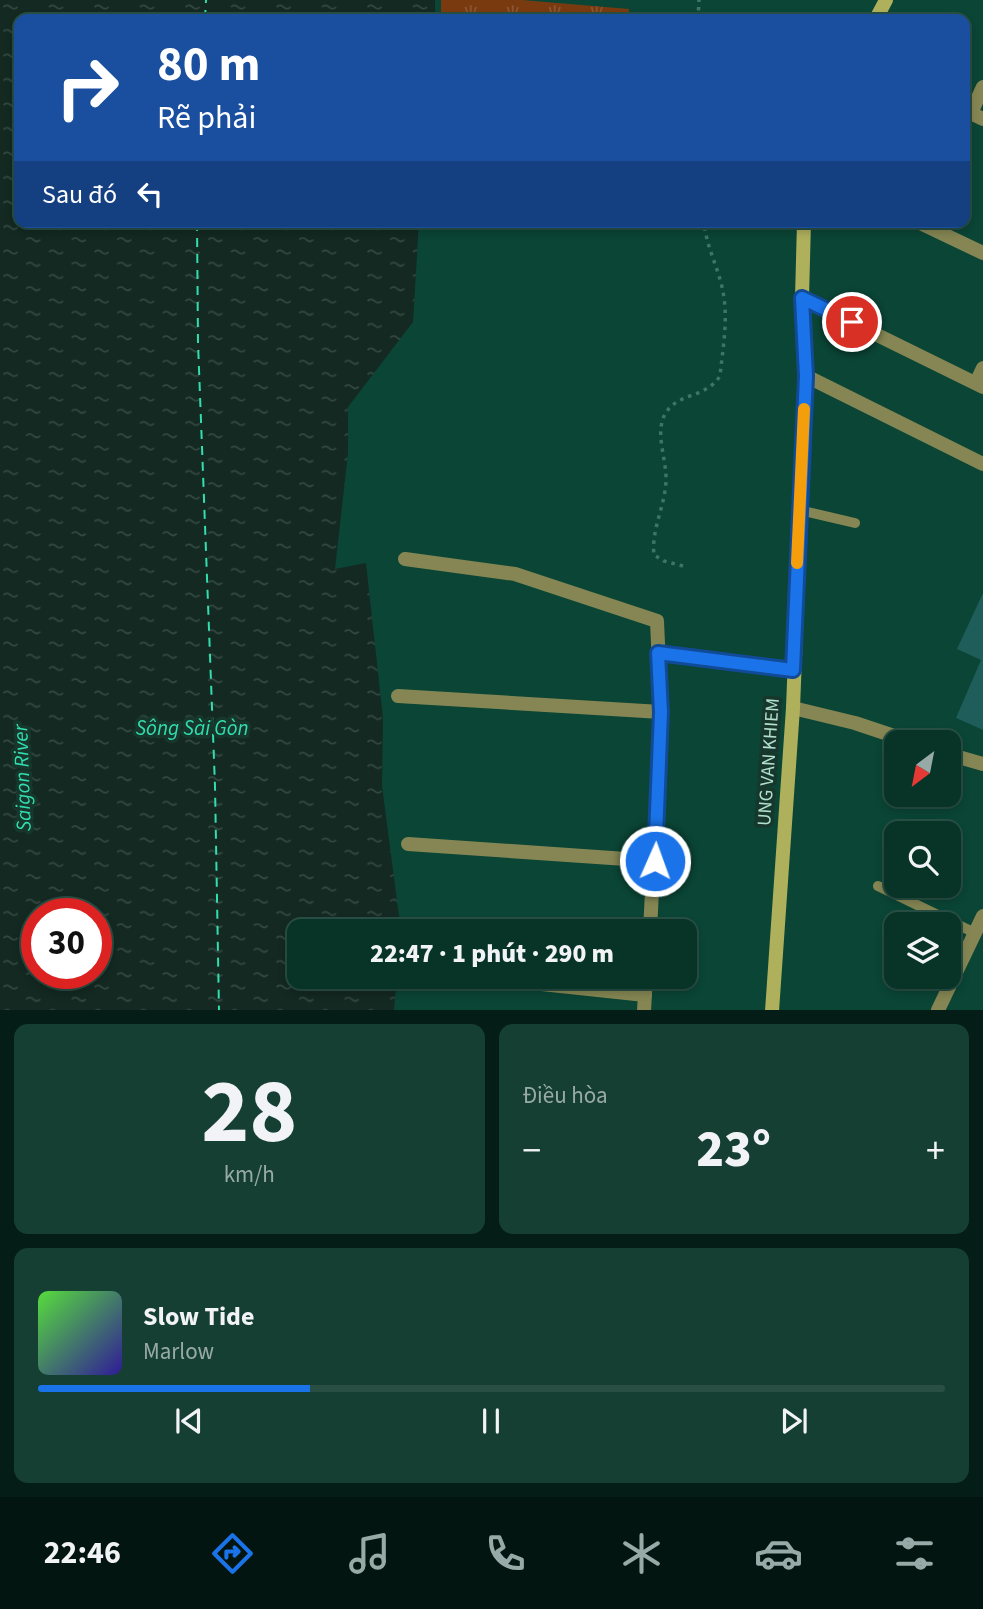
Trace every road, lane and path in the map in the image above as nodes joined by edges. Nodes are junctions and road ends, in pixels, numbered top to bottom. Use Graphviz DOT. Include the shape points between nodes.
graph roads {
  1 [pos="983,87"];
  2 [pos="973,114"];
  3 [pos="705,228"];
  4 [pos="804,228"];
  5 [pos="931,228"];
  6 [pos="983,253"];
  7 [pos="802,298"];
  8 [pos="983,368"];
  9 [pos="806,376"];
  10 [pos="979,385"];
  11 [pos="983,464"];
  12 [pos="799,510"];
  13 [pos="855,523"];
  14 [pos="405,559"];
  15 [pos="683,566"];
  16 [pos="658,653"];
  17 [pos="793,670"];
  18 [pos="398,696"];
  19 [pos="793,708"];
  20 [pos="661,712"];
  21 [pos="884,733"];
  22 [pos="961,758"];
  23 [pos="983,764"];
  24 [pos="408,844"];
  25 [pos="655,861"];
  26 [pos="878,886"];
  27 [pos="983,916"];
  28 [pos="651,919"];
  29 [pos="975,933"];
  30 [pos="588,989"];
  31 [pos="645,989"];
  32 [pos="645,995"];
  33 [pos="644,1010"];
  34 [pos="772,1010"];
  35 [pos="938,1010"];
  1 -- 2 [label="street"];
  3 -- 15 [label="path" via="726,306 720,376 714,386 675,403 661,424 666,481 653,545 654,555"];
  4 -- 7 [label="main road, UNG VAN KHIEM"];
  5 -- 6 [label="street"];
  7 -- 9 [label="main road, UNG VAN KHIEM"];
  7 -- 10 [label="street"];
  8 -- 10 [label="street"];
  9 -- 11 [label="street"];
  9 -- 12 [label="main road, UNG VAN KHIEM"];
  12 -- 13 [label="lane"];
  12 -- 17 [label="main road, UNG VAN KHIEM"];
  14 -- 16 [label="street" via="515,574 657,621"];
  16 -- 17 [label="lane"];
  16 -- 20 [label="street"];
  17 -- 19 [label="main road, UNG VAN KHIEM"];
  18 -- 20 [label="street"];
  19 -- 21 [label="street"];
  19 -- 34 [label="main road, UNG VAN KHIEM"];
  20 -- 25 [label="street"];
  22 -- 23 [label="street"];
  24 -- 25 [label="street"];
  25 -- 28 [label="street"];
  26 -- 29 [label="lane"];
  27 -- 29 [label="street"];
  29 -- 35 [label="street"];
  30 -- 32 [label="street"];
  31 -- 32 [label="street"];
  32 -- 33 [label="street"];
}
